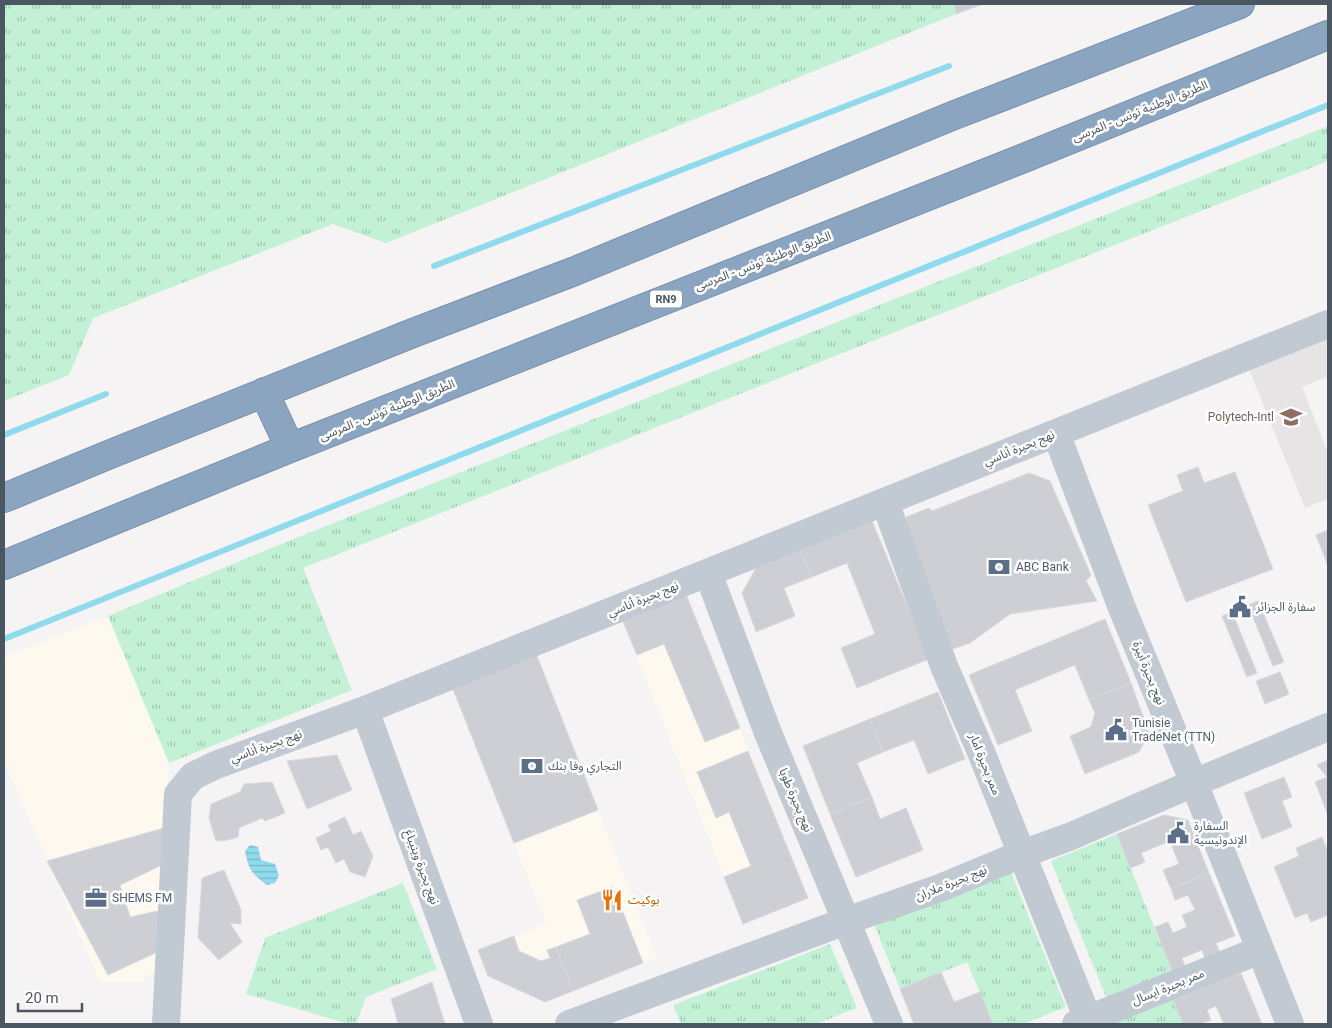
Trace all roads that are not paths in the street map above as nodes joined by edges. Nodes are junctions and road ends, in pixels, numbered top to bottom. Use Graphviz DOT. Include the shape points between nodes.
graph roads {
  1 [pos="1240,4"];
  2 [pos="1328,35"];
  3 [pos="1328,324"];
  4 [pos="264,392"];
  5 [pos="1056,433"];
  6 [pos="290,448"];
  7 [pos="4,498"];
  8 [pos="885,502"];
  9 [pos="4,565"];
  10 [pos="708,573"];
  11 [pos="365,710"];
  12 [pos="1328,727"];
  13 [pos="1194,783"];
  14 [pos="1022,854"];
  15 [pos="846,921"];
  16 [pos="1260,950"];
  17 [pos="1085,1023"];
  18 [pos="166,1024"];
  19 [pos="479,1024"];
  20 [pos="569,1024"];
  21 [pos="889,1024"];
  22 [pos="1290,1024"];
  1 -- 4 [label="highway"];
  2 -- 6 [label="highway, الطريق الوطنية تونس - المرسى / RN9"];
  3 -- 5 [label="street, نهج بحيرة أناسي"];
  4 -- 6 [label="highway"];
  4 -- 7 [label="highway"];
  5 -- 8 [label="street, نهج بحيرة أناسي"];
  5 -- 13 [label="street, نهج بحيرة أبيرة" via="1122,608"];
  6 -- 9 [label="highway, الطريق الوطنية تونس - المرسى / RN9"];
  8 -- 10 [label="street, نهج بحيرة أناسي"];
  8 -- 14 [label="street, ممر بحيرة امار" via="944,666"];
  10 -- 11 [label="street, نهج بحيرة أناسي"];
  10 -- 15 [label="street, نهج بحيرة طوبا" via="768,733"];
  11 -- 18 [label="street, نهج بحيرة أناسي" via="216,765 193,776 178,794"];
  11 -- 19 [label="street, نهج بحيرة وينيباغ"];
  12 -- 13 [label="street, نهج بحيرة ملاران"];
  13 -- 14 [label="street, نهج بحيرة ملاران"];
  13 -- 16 [label="street, نهج بحيرة أبيرة"];
  14 -- 15 [label="street, نهج بحيرة ملاران" via="940,888"];
  14 -- 17 [label="street, ممر بحيرة امار"];
  15 -- 20 [label="street, نهج بحيرة ملاران"];
  15 -- 21 [label="street, نهج بحيرة طوبا"];
  16 -- 17 [label="street, ممر بحيرة ايسال"];
  16 -- 22 [label="street, نهج بحيرة أبيرة"];
}
